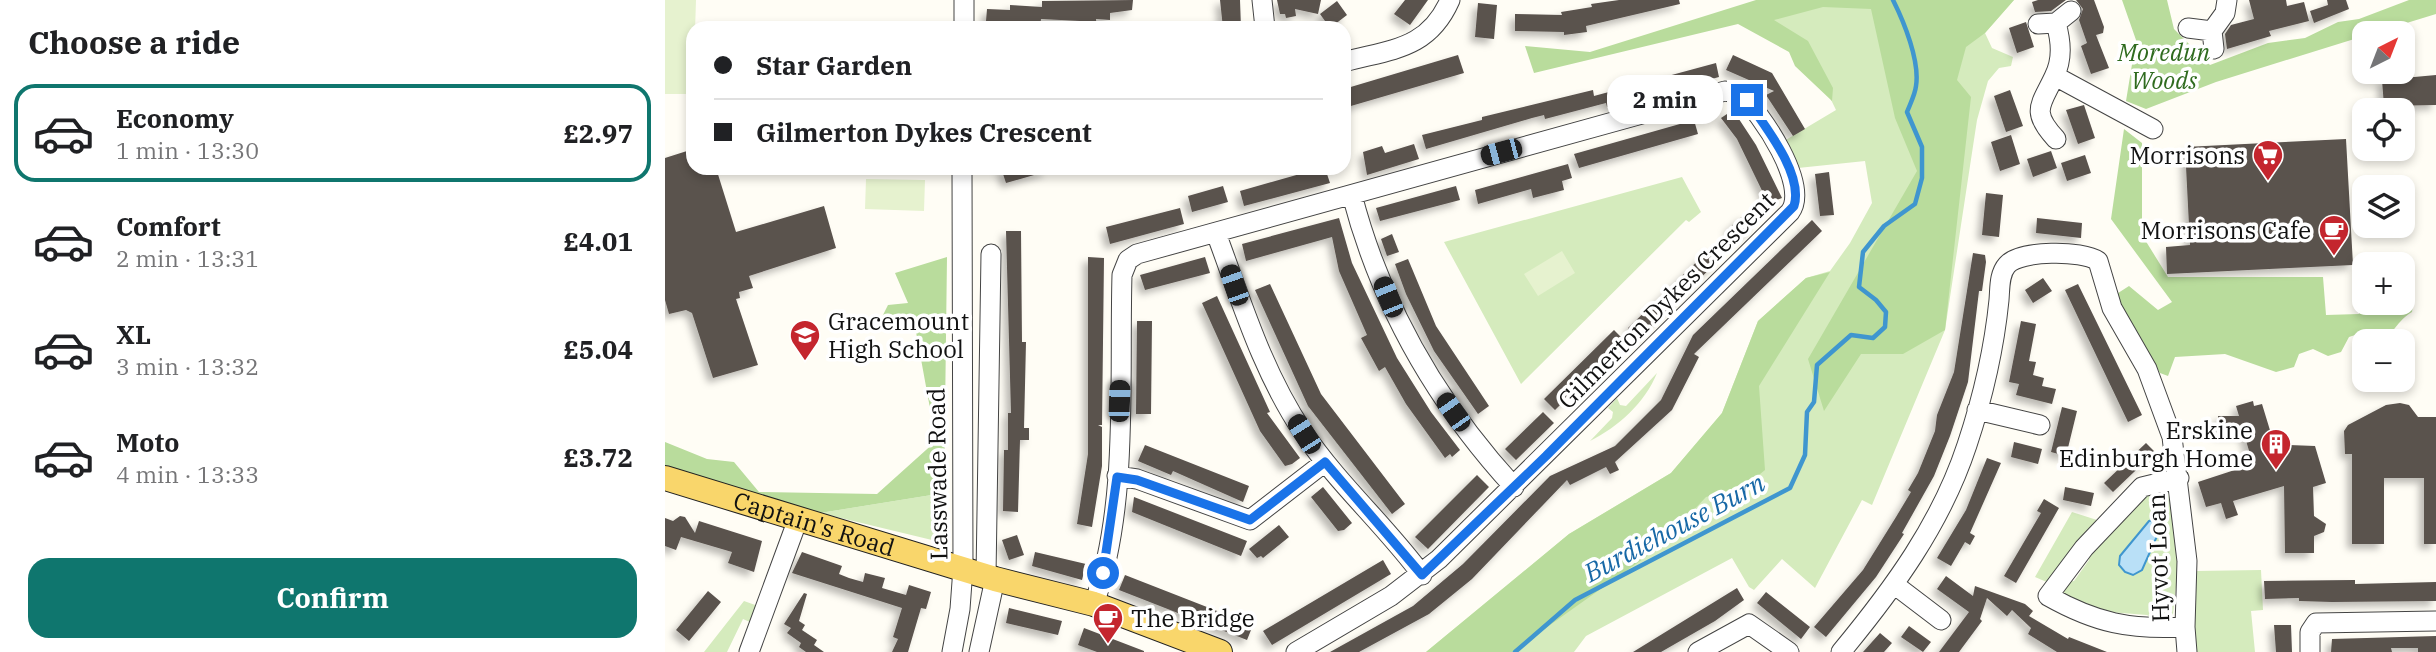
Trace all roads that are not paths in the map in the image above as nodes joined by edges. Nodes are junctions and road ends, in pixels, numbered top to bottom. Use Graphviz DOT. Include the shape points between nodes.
graph roads {
  1 [pos="964,0"];
  2 [pos="1262,0"];
  3 [pos="1450,0"];
  4 [pos="2227,0"];
  5 [pos="2055,19"];
  6 [pos="964,21"];
  7 [pos="1264,21"];
  8 [pos="2188,28"];
  9 [pos="1351,60"];
  10 [pos="2055,76"];
  11 [pos="2153,129"];
  12 [pos="2046,134"];
  13 [pos="962,175"];
  14 [pos="1352,195"];
  15 [pos="1216,233"];
  16 [pos="991,254"];
  17 [pos="1977,410"];
  18 [pos="2040,425"];
  19 [pos="1325,462"];
  20 [pos="1117,477"];
  21 [pos="665,478"];
  22 [pos="2179,478"];
  23 [pos="1514,487"];
  24 [pos="798,519"];
  25 [pos="981,574"];
  26 [pos="1422,575"];
  27 [pos="1895,586"];
  28 [pos="1094,604"];
  29 [pos="1941,620"];
  30 [pos="2436,621"];
  31 [pos="2185,626"];
  32 [pos="749,652"];
  33 [pos="952,652"];
  34 [pos="979,652"];
  35 [pos="1220,652"];
  36 [pos="1297,652"];
  37 [pos="1698,652"];
  38 [pos="1789,652"];
  39 [pos="1841,652"];
  40 [pos="2187,652"];
  41 [pos="2310,652"];
  1 -- 6 [label="street"];
  2 -- 7 [label="street"];
  3 -- 9 [label="street" via="1440,21 1424,37"];
  4 -- 8 [label="street" via="2213,40"];
  5 -- 10 [label="street" via="2061,51"];
  10 -- 11 [label="street"];
  10 -- 12 [label="street" via="2041,101"];
  13 -- 25 [label="street, Lasswade Road"];
  14 -- 15 [label="street, Gilmerton Dykes Crescent"];
  14 -- 23 [label="street" via="1408,342 1465,429"];
  14 -- 23 [label="street, Gilmerton Dykes Crescent" via="1724,91 1747,100 1779,150 1797,191 1790,212"];
  15 -- 19 [label="street" via="1264,359 1288,409"];
  15 -- 20 [label="street, Gilmerton Dykes Crescent" via="1137,254 1124,267"];
  16 -- 25 [label="street, Lasswade Road"];
  17 -- 18 [label="street"];
  17 -- 22 [label="street, Hyvot Loan" via="1991,360 2005,267 2013,259 2031,254 2093,258 2101,268 2112,308 2155,387 2172,437"];
  17 -- 27 [label="street" via="1943,504"];
  19 -- 20 [label="street" via="1250,520"];
  19 -- 26 [label="street"];
  20 -- 28 [label="street, Gilmerton Dykes Crescent" via="1107,553"];
  21 -- 24 [label="main road, Captain's Road"];
  22 -- 31 [label="street, Hyvot Loan" via="2187,561"];
  22 -- 31 [label="street" via="2142,487 2041,591 2107,623 2136,628"];
  23 -- 26 [label="street, Gilmerton Dykes Crescent"];
  24 -- 25 [label="main road, Captain's Road"];
  24 -- 32 [label="street"];
  25 -- 28 [label="main road, Captain's Road"];
  25 -- 33 [label="street, Lasswade Road" via="960,609"];
  25 -- 34 [label="street, Lasswade Road"];
  26 -- 36 [label="street, Gilmerton Dykes Crescent"];
  27 -- 29 [label="street"];
  27 -- 39 [label="street"];
  28 -- 35 [label="main road, Captain's Road"];
  30 -- 41 [label="street" via="2316,624 2310,632"];
  31 -- 40 [label="street, Hyvot Loan"];
  37 -- 38 [label="street" via="1749,624"];
}
